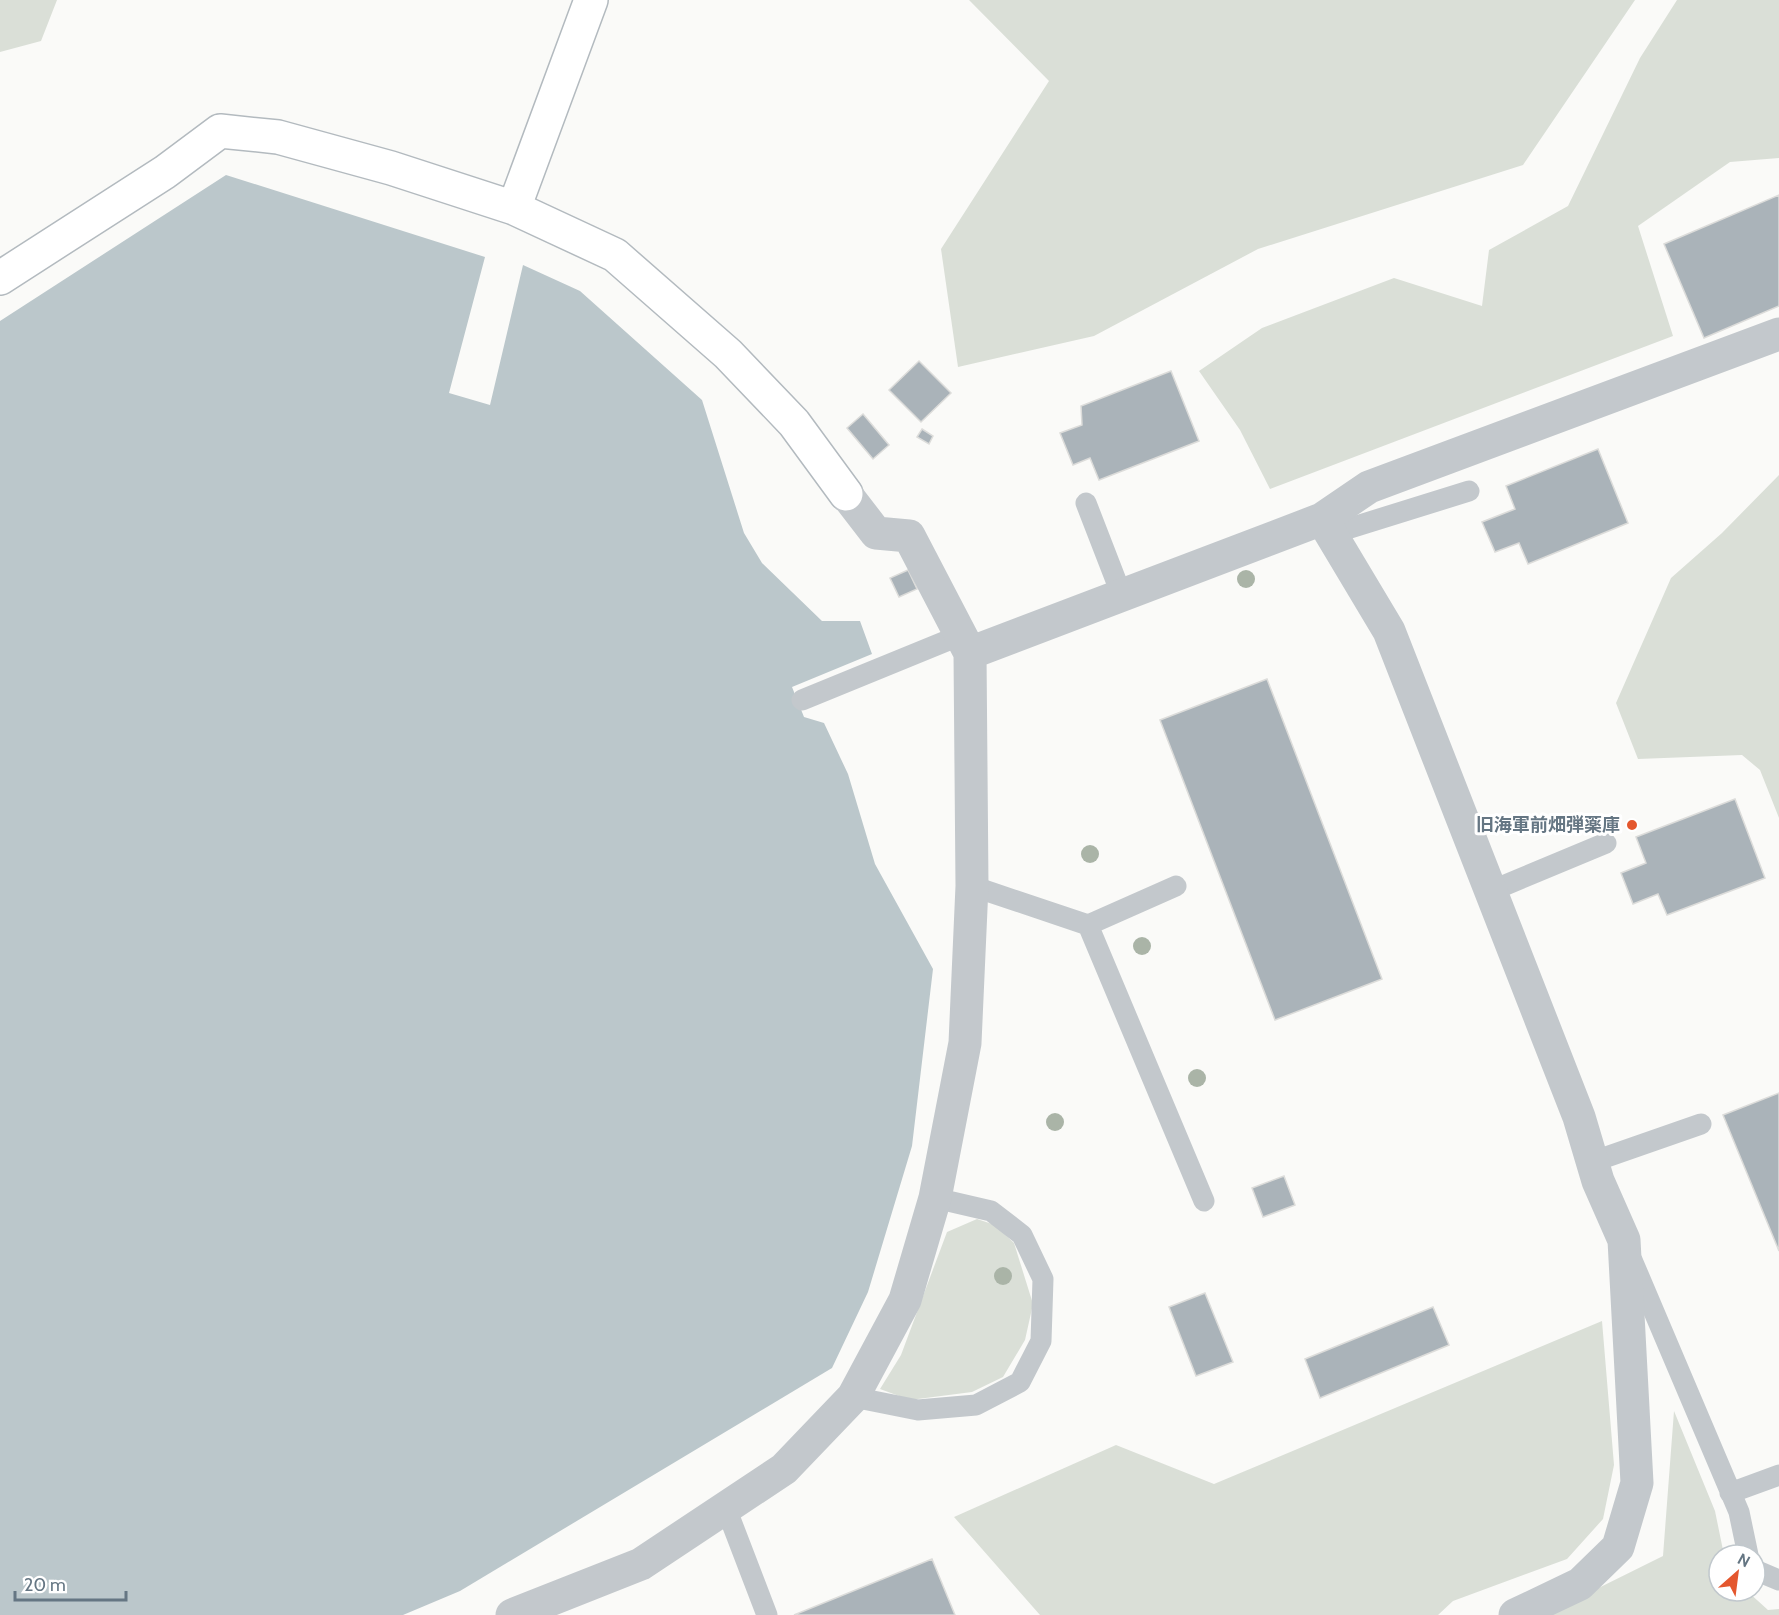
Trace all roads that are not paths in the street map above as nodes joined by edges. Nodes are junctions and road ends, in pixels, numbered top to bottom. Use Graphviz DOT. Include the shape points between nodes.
graph roads {
  1 [pos="591,0"];
  2 [pos="514,208"];
  3 [pos="0,278"];
  4 [pos="1779,334"];
  5 [pos="1469,491"];
  6 [pos="1086,503"];
  7 [pos="1327,527"];
  8 [pos="1122,596"];
  9 [pos="965,644"];
  10 [pos="801,700"];
  11 [pos="1606,843"];
  12 [pos="972,886"];
  13 [pos="1176,886"];
  14 [pos="1491,891"];
  15 [pos="1088,925"];
  16 [pos="1701,1124"];
  17 [pos="1592,1162"];
  18 [pos="934,1198"];
  19 [pos="1204,1201"];
  20 [pos="1624,1240"];
  21 [pos="853,1397"];
  22 [pos="1779,1475"];
  23 [pos="1730,1493"];
  24 [pos="726,1508"];
  25 [pos="1745,1543"];
  26 [pos="512,1615"];
  27 [pos="767,1615"];
  28 [pos="1515,1615"];
  1 -- 2 [label="street"];
  2 -- 3 [label="street" via="391,168 278,138 220,131 165,172"];
  2 -- 9 [label="street" via="615,255 728,354 794,423 876,533 909,536"];
  4 -- 7 [label="street" via="1369,487"];
  5 -- 7 [label="lane"];
  6 -- 8 [label="lane"];
  7 -- 8 [label="street"];
  7 -- 14 [label="street" via="1389,631"];
  8 -- 9 [label="street"];
  9 -- 10 [label="lane"];
  9 -- 12 [label="street"];
  11 -- 14 [label="lane"];
  12 -- 15 [label="lane"];
  12 -- 18 [label="street" via="965,1043"];
  13 -- 15 [label="lane"];
  14 -- 17 [label="street" via="1579,1117"];
  15 -- 19 [label="lane"];
  16 -- 17 [label="lane"];
  17 -- 20 [label="street"];
  18 -- 21 [label="street" via="905,1300"];
  18 -- 21 [label="lane" via="991,1211 1022,1235 1043,1279 1041,1341 1020,1382 976,1405 918,1410"];
  20 -- 23 [label="lane"];
  20 -- 28 [label="street" via="1637,1483 1618,1547 1580,1584"];
  21 -- 24 [label="street" via="784,1469"];
  22 -- 23 [label="lane"];
  23 -- 25 [label="lane"];
  24 -- 26 [label="street" via="641,1564"];
  24 -- 27 [label="lane"];
}
